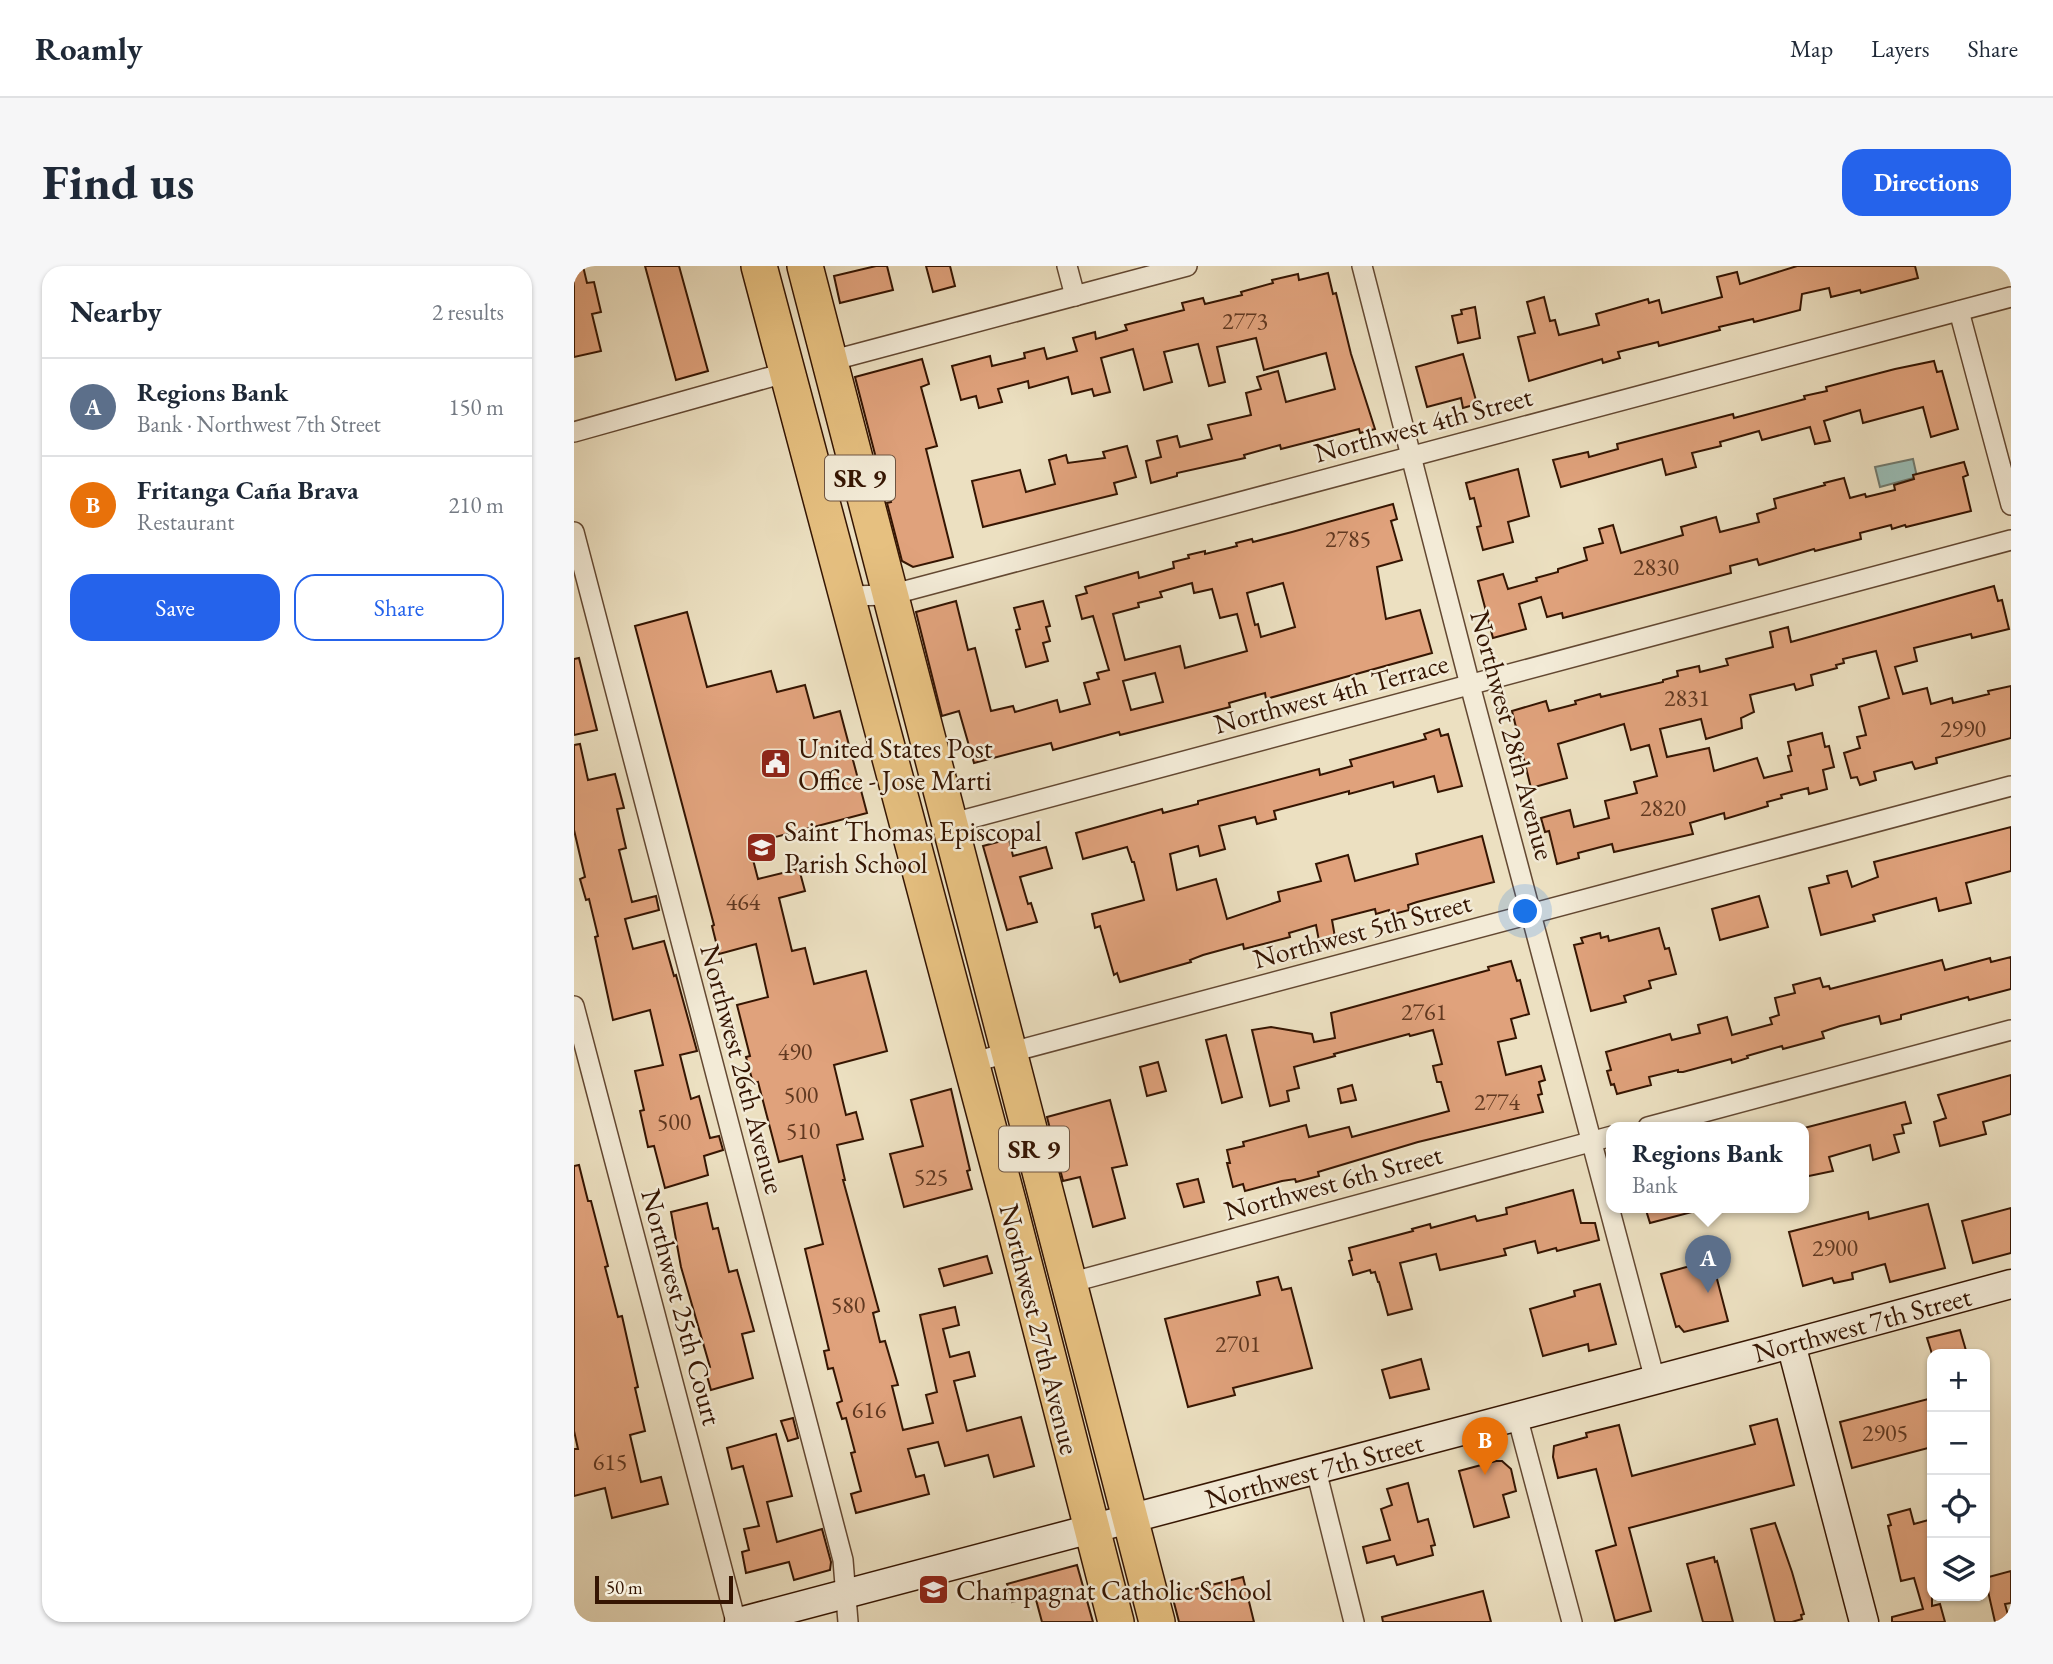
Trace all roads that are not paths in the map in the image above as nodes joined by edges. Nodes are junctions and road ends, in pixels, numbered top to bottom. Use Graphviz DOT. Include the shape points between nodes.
graph roads {
  1 [pos="759,266"];
  2 [pos="776,266"];
  3 [pos="805,266"];
  4 [pos="1067,266"];
  5 [pos="1187,266"];
  6 [pos="1362,266"];
  7 [pos="1075,296"];
  8 [pos="2011,297"];
  9 [pos="1959,311"];
  10 [pos="830,361"];
  11 [pos="788,372"];
  12 [pos="574,432"];
  13 [pos="1410,456"];
  14 [pos="2011,505"];
  15 [pos="867,508"];
  16 [pos="574,532"];
  17 [pos="2011,540"];
  18 [pos="890,595"];
  19 [pos="848,596"];
  20 [pos="1470,684"];
  21 [pos="2011,786"];
  22 [pos="949,824"];
  23 [pos="1532,914"];
  24 [pos="574,1006"];
  25 [pos="2011,1030"];
  26 [pos="1009,1053"];
  27 [pos="970,1062"];
  28 [pos="1667,1122"];
  29 [pos="1606,1138"];
  30 [pos="1591,1142"];
  31 [pos="1606,1198"];
  32 [pos="1610,1213"];
  33 [pos="1069,1283"];
  34 [pos="2011,1284"];
  35 [pos="1791,1344"];
  36 [pos="1655,1380"];
  37 [pos="1517,1416"];
  38 [pos="1316,1470"];
  39 [pos="1130,1518"];
  40 [pos="1092,1528"];
  41 [pos="847,1609"];
  42 [pos="737,1622"];
  43 [pos="1116,1622"];
  44 [pos="1157,1622"];
  45 [pos="1354,1622"];
  46 [pos="1572,1622"];
  47 [pos="1864,1622"];
  1 -- 11 [label="highway, Northwest 27th Avenue / SR 9"];
  2 -- 10 [label="highway" via="800,344"];
  3 -- 10 [label="highway, Northwest 27th Avenue / SR 9"];
  4 -- 7 [label="street"];
  5 -- 7 [label="street"];
  6 -- 13 [label="street, Northwest 28th Avenue"];
  7 -- 10 [label="street"];
  8 -- 9 [label="street, Northwest 4th Street"];
  9 -- 13 [label="street, Northwest 4th Street"];
  9 -- 14 [label="street"];
  10 -- 15 [label="highway, Northwest 27th Avenue / SR 9"];
  11 -- 12 [label="street"];
  11 -- 15 [label="highway" via="801,375 817,393 841,473"];
  11 -- 19 [label="highway, Northwest 27th Avenue / SR 9"];
  13 -- 18 [label="street, Northwest 4th Street"];
  13 -- 20 [label="street, Northwest 28th Avenue"];
  15 -- 18 [label="highway, Northwest 27th Avenue / SR 9"];
  16 -- 41 [label="street, Northwest 26th Avenue" via="843,1560"];
  17 -- 20 [label="street, Northwest 4th Terrace"];
  18 -- 19 [label="street, Northwest 4th Street"];
  18 -- 22 [label="highway, Northwest 27th Avenue / SR 9"];
  19 -- 27 [label="highway, Northwest 27th Avenue / SR 9"];
  20 -- 22 [label="street, Northwest 4th Terrace"];
  20 -- 23 [label="street, Northwest 28th Avenue"];
  21 -- 23 [label="street, Northwest 5th Street"];
  22 -- 26 [label="highway, Northwest 27th Avenue / SR 9"];
  23 -- 26 [label="street, Northwest 5th Street"];
  23 -- 30 [label="street, Northwest 28th Avenue"];
  24 -- 42 [label="street, Northwest 25th Court"];
  25 -- 28 [label="street"];
  26 -- 27 [label="street, Northwest 5th Street"];
  26 -- 33 [label="highway, Northwest 27th Avenue / SR 9"];
  27 -- 40 [label="highway, Northwest 27th Avenue / SR 9"];
  29 -- 30 [label="street, Northwest 6th Street"];
  30 -- 31 [label="street, Northwest 28th Avenue"];
  30 -- 33 [label="street, Northwest 6th Street"];
  32 -- 36 [label="street, Northwest 28th Avenue"];
  33 -- 39 [label="highway, Northwest 27th Avenue / SR 9"];
  34 -- 35 [label="main road, Northwest 7th Street"];
  35 -- 36 [label="main road, Northwest 7th Street"];
  35 -- 47 [label="main road"];
  36 -- 37 [label="main road, Northwest 7th Street"];
  37 -- 38 [label="main road, Northwest 7th Street"];
  37 -- 46 [label="street"];
  38 -- 39 [label="main road, Northwest 7th Street"];
  38 -- 45 [label="street"];
  39 -- 40 [label="main road, Northwest 7th Street"];
  39 -- 44 [label="highway, Northwest 27th Avenue / SR 9"];
  40 -- 41 [label="main road, Northwest 7th Street"];
  40 -- 43 [label="highway, Northwest 27th Avenue / SR 9"];
  41 -- 42 [label="main road, Northwest 7th Street"];
}
